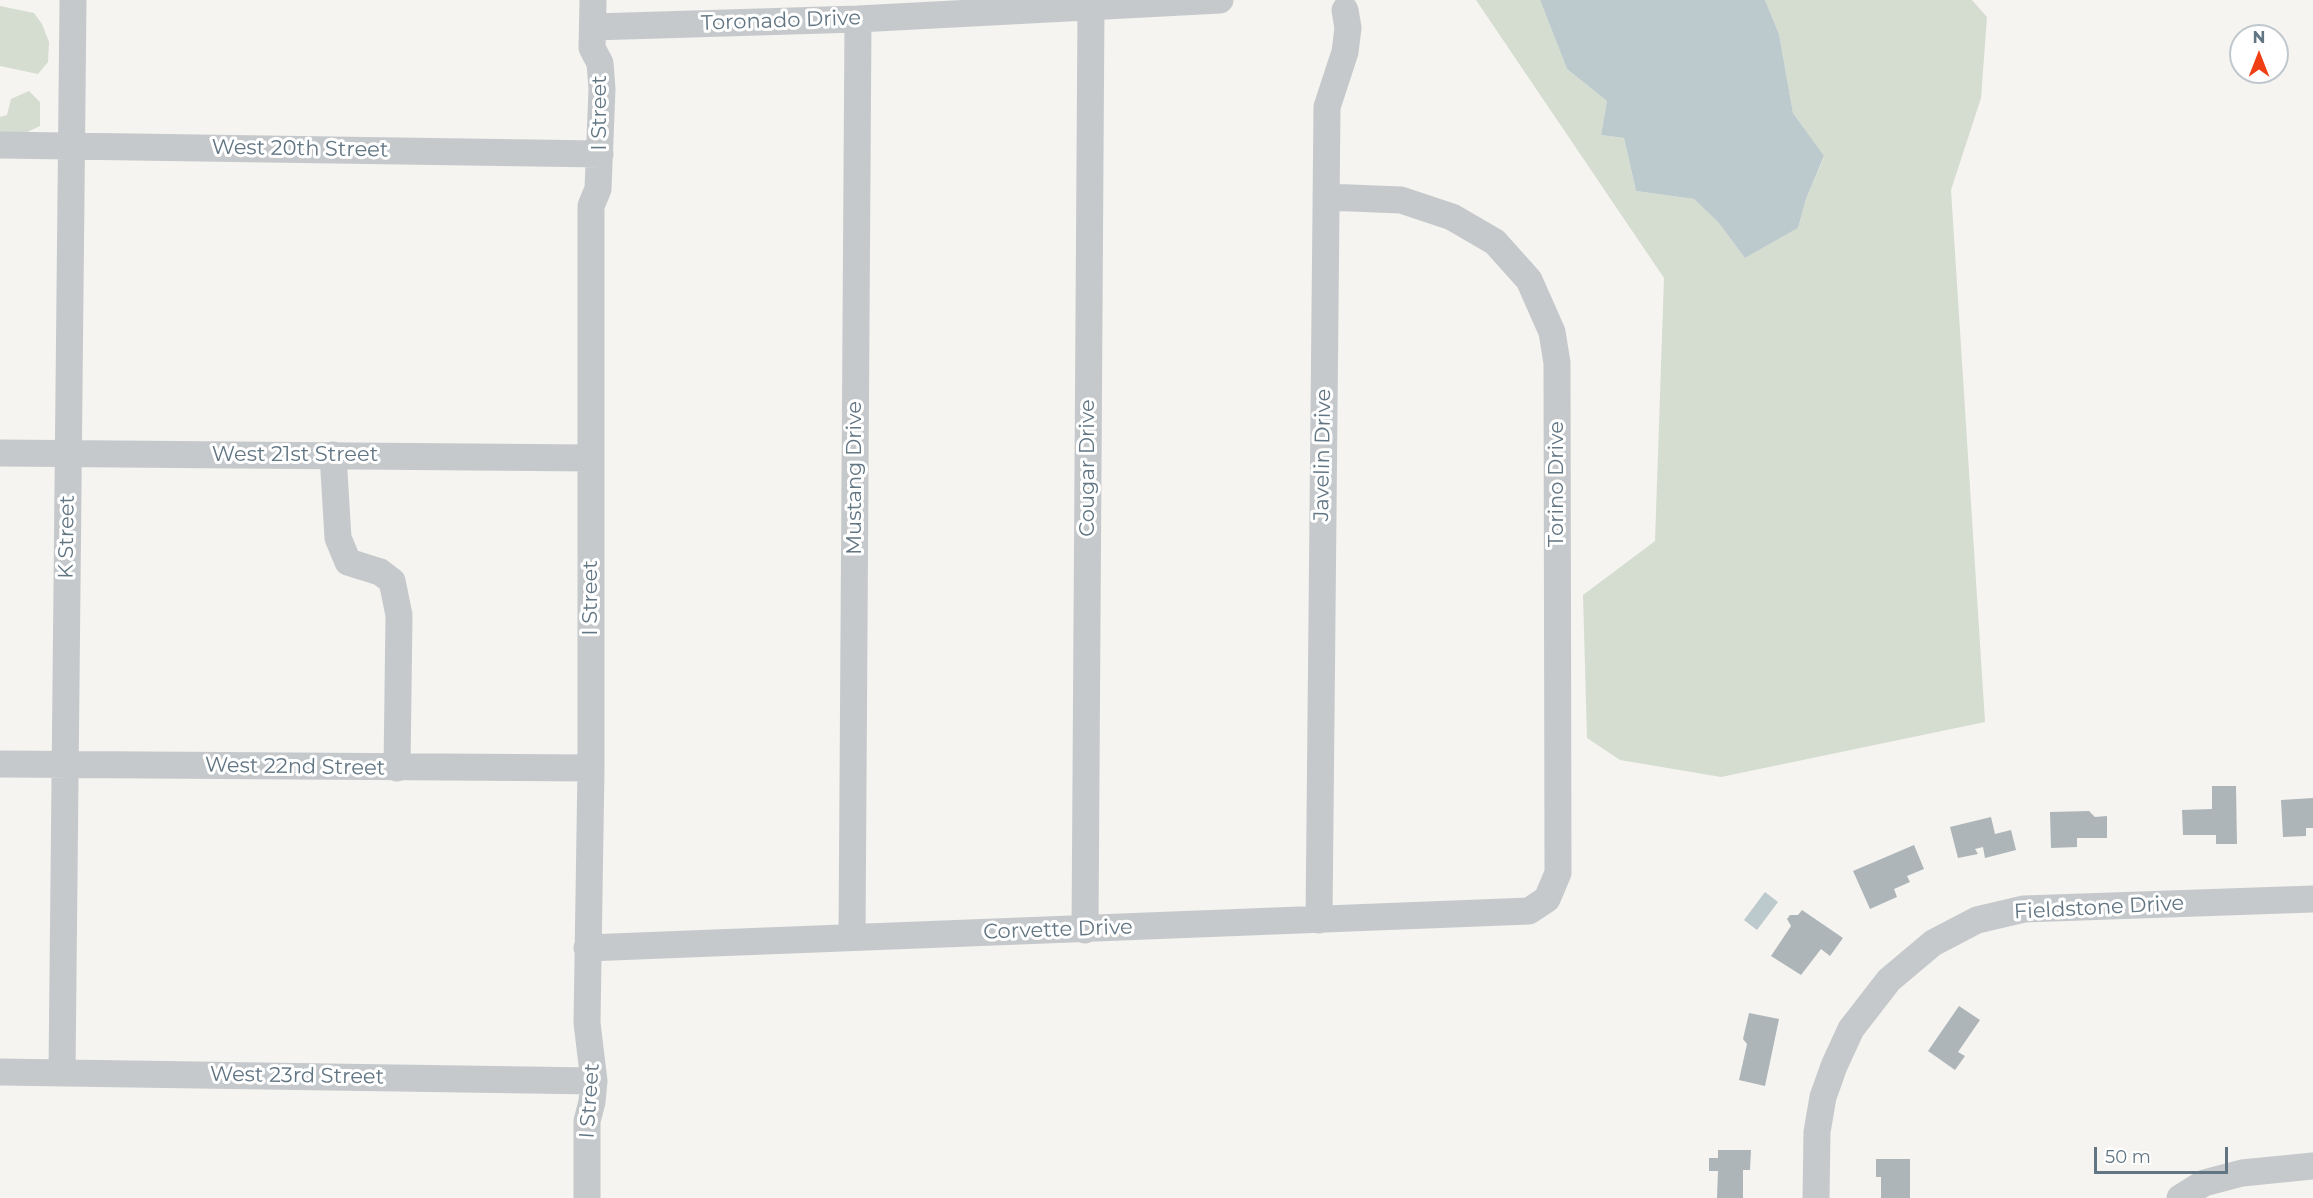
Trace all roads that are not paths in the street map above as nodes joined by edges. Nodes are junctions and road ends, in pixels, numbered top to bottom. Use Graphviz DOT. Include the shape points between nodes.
graph roads {
  1 [pos="73,0"];
  2 [pos="593,0"];
  3 [pos="1220,0"];
  4 [pos="1343,3"];
  5 [pos="1091,6"];
  6 [pos="858,19"];
  7 [pos="592,27"];
  8 [pos="0,145"];
  9 [pos="71,145"];
  10 [pos="600,154"];
  11 [pos="1326,197"];
  12 [pos="0,453"];
  13 [pos="68,454"];
  14 [pos="333,455"];
  15 [pos="590,458"];
  16 [pos="0,764"];
  17 [pos="64,765"];
  18 [pos="397,768"];
  19 [pos="591,768"];
  20 [pos="2313,898"];
  21 [pos="1529,911"];
  22 [pos="1319,920"];
  23 [pos="1085,930"];
  24 [pos="852,937"];
  25 [pos="587,948"];
  26 [pos="0,1072"];
  27 [pos="62,1073"];
  28 [pos="594,1081"];
  29 [pos="2313,1166"];
  30 [pos="587,1198"];
  31 [pos="1816,1198"];
  32 [pos="2180,1198"];
  1 -- 9 [label="street, K Street"];
  2 -- 7 [label="street, I Street"];
  3 -- 5 [label="street, Toronado Drive"];
  4 -- 11 [label="street, Javelin Drive" via="1348,28 1345,52 1327,106"];
  5 -- 6 [label="street, Toronado Drive"];
  5 -- 23 [label="street, Cougar Drive"];
  6 -- 7 [label="street, Toronado Drive"];
  6 -- 24 [label="street, Mustang Drive"];
  7 -- 10 [label="street, I Street" via="592,48 600,63 602,89"];
  8 -- 9 [label="street, West 20th Street"];
  9 -- 10 [label="street, West 20th Street"];
  9 -- 13 [label="street, K Street"];
  10 -- 15 [label="street, I Street" via="598,189 591,206"];
  11 -- 21 [label="street, Torino Drive" via="1401,200 1452,217 1495,242 1529,280 1552,332 1557,363 1557,873 1547,899"];
  11 -- 22 [label="street, Javelin Drive"];
  12 -- 13 [label="street, West 21st Street"];
  13 -- 14 [label="street, West 21st Street"];
  13 -- 17 [label="street, K Street"];
  14 -- 15 [label="street, West 21st Street"];
  14 -- 18 [label="street" via="338,538 348,562 380,572 392,581 397,604"];
  15 -- 19 [label="street, I Street"];
  16 -- 17 [label="street, West 22nd Street"];
  17 -- 18 [label="street, West 22nd Street"];
  17 -- 27 [label="street, K Street"];
  18 -- 19 [label="street, West 22nd Street"];
  19 -- 25 [label="street, I Street"];
  20 -- 31 [label="street, Fieldstone Drive" via="2024,909 1977,920 1933,943 1889,980 1851,1029 1834,1066 1817,1131"];
  21 -- 22 [label="street, Corvette Drive"];
  22 -- 23 [label="street, Corvette Drive"];
  23 -- 24 [label="street, Corvette Drive"];
  24 -- 25 [label="street, Corvette Drive"];
  25 -- 28 [label="street, I Street" via="587,1023"];
  26 -- 27 [label="street, West 23rd Street"];
  27 -- 28 [label="street, West 23rd Street"];
  28 -- 30 [label="street, I Street" via="586,1121"];
  29 -- 32 [label="street" via="2242,1173 2204,1184"];
}
